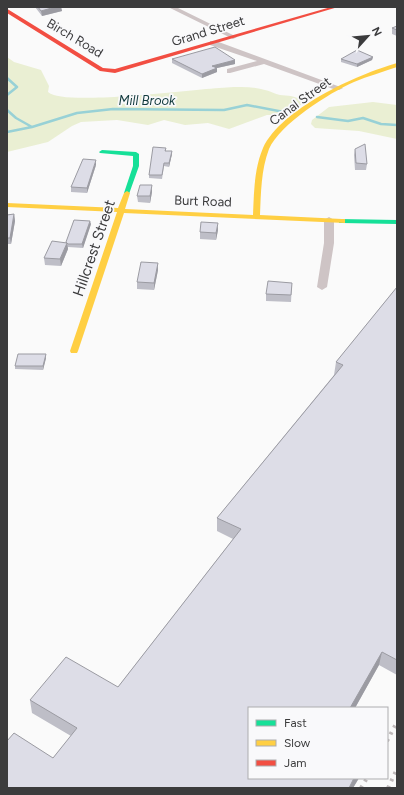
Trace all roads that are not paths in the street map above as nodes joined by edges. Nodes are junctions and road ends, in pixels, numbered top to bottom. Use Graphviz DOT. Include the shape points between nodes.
graph roads {
  1 [pos="170,7"];
  2 [pos="336,7"];
  3 [pos="7,11"];
  4 [pos="233,37"];
  5 [pos="213,43"];
  6 [pos="263,62"];
  7 [pos="397,65"];
  8 [pos="110,71"];
  9 [pos="230,71"];
  10 [pos="339,88"];
  11 [pos="102,152"];
  12 [pos="7,205"];
  13 [pos="122,211"];
  14 [pos="256,216"];
  15 [pos="329,220"];
  16 [pos="397,222"];
  17 [pos="322,287"];
  18 [pos="74,351"];
  1 -- 4 [label="street"];
  2 -- 4 [label="street, Grand Street"];
  3 -- 8 [label="street, Birch Road" via="102,70"];
  4 -- 5 [label="street, Grand Street"];
  5 -- 6 [label="street"];
  5 -- 8 [label="street, Grand Street" via="119,71"];
  6 -- 9 [label="street"];
  6 -- 10 [label="street"];
  7 -- 10 [label="street, Canal Street"];
  10 -- 14 [label="street, Canal Street" via="289,123 268,143 262,156"];
  11 -- 13 [label="street, Hillcrest Street" via="136,154 136,166"];
  12 -- 13 [label="street, Burt Road"];
  13 -- 14 [label="street, Burt Road"];
  13 -- 18 [label="street, Hillcrest Street"];
  14 -- 15 [label="street, Burt Road"];
  15 -- 16 [label="street, Burt Road"];
  15 -- 17 [label="street" via="329,243"];
}
